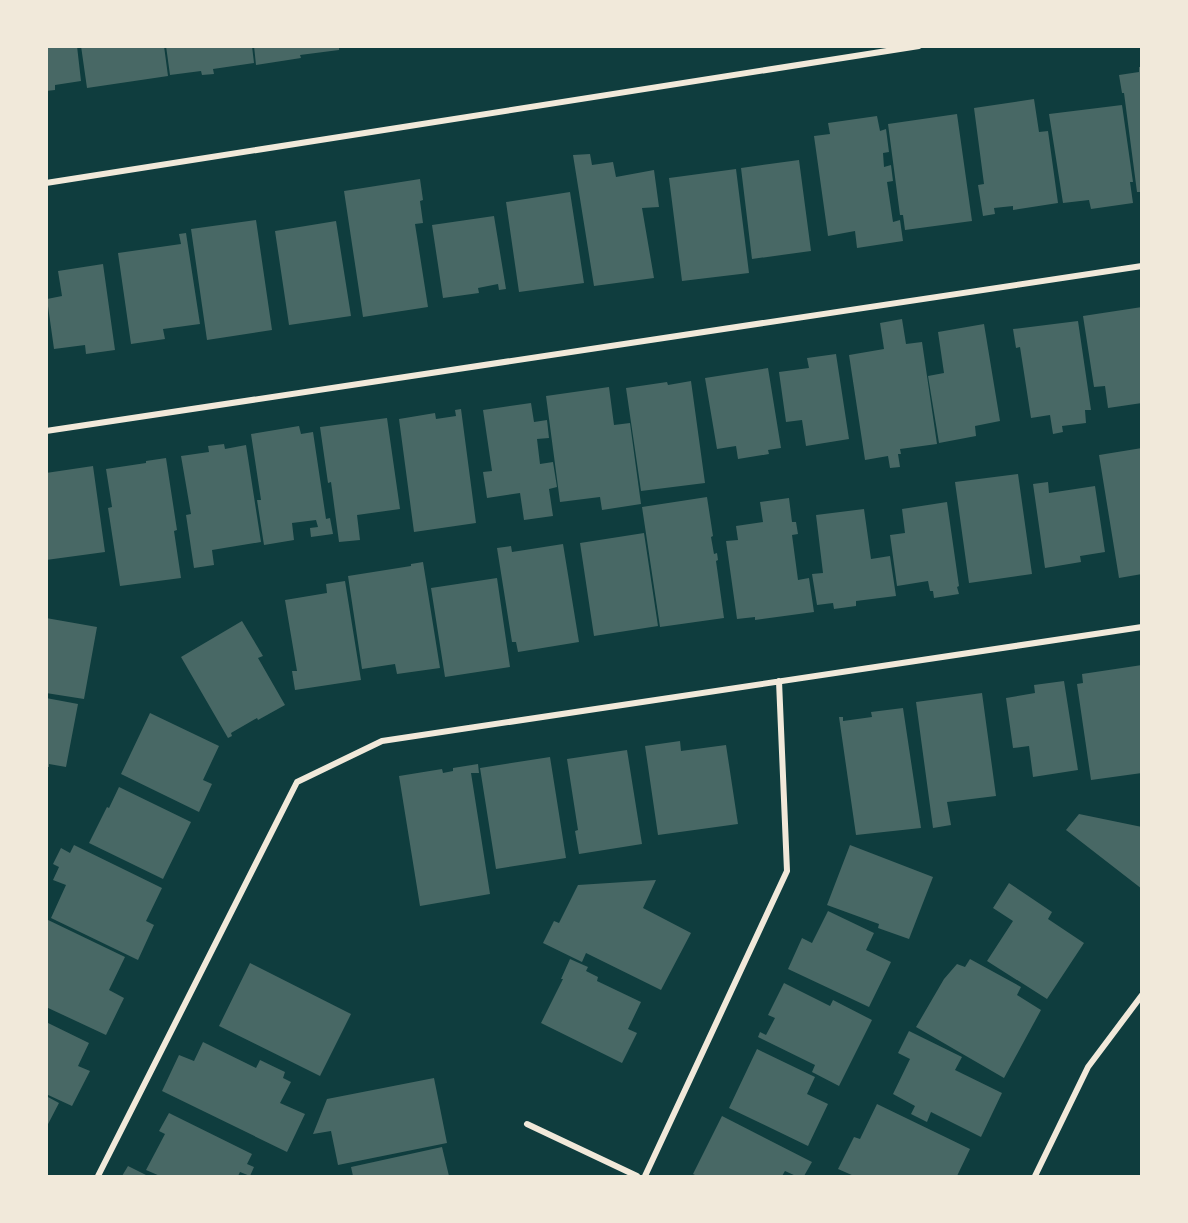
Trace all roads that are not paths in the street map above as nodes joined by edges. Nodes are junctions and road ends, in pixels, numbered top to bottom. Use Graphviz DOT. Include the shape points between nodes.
graph roads {
  1 [pos="919,46"];
  2 [pos="46,183"];
  3 [pos="1142,266"];
  4 [pos="46,431"];
  5 [pos="1142,627"];
  6 [pos="779,681"];
  7 [pos="1142,994"];
  8 [pos="526,1124"];
  9 [pos="98,1176"];
  10 [pos="637,1176"];
  11 [pos="645,1176"];
  12 [pos="1035,1176"];
  1 -- 2 [label="street"];
  3 -- 4 [label="street"];
  5 -- 6 [label="street"];
  6 -- 9 [label="street" via="381,741 297,782"];
  6 -- 11 [label="street" via="788,871"];
  7 -- 12 [label="street" via="1088,1067"];
  8 -- 10 [label="street"];
}
